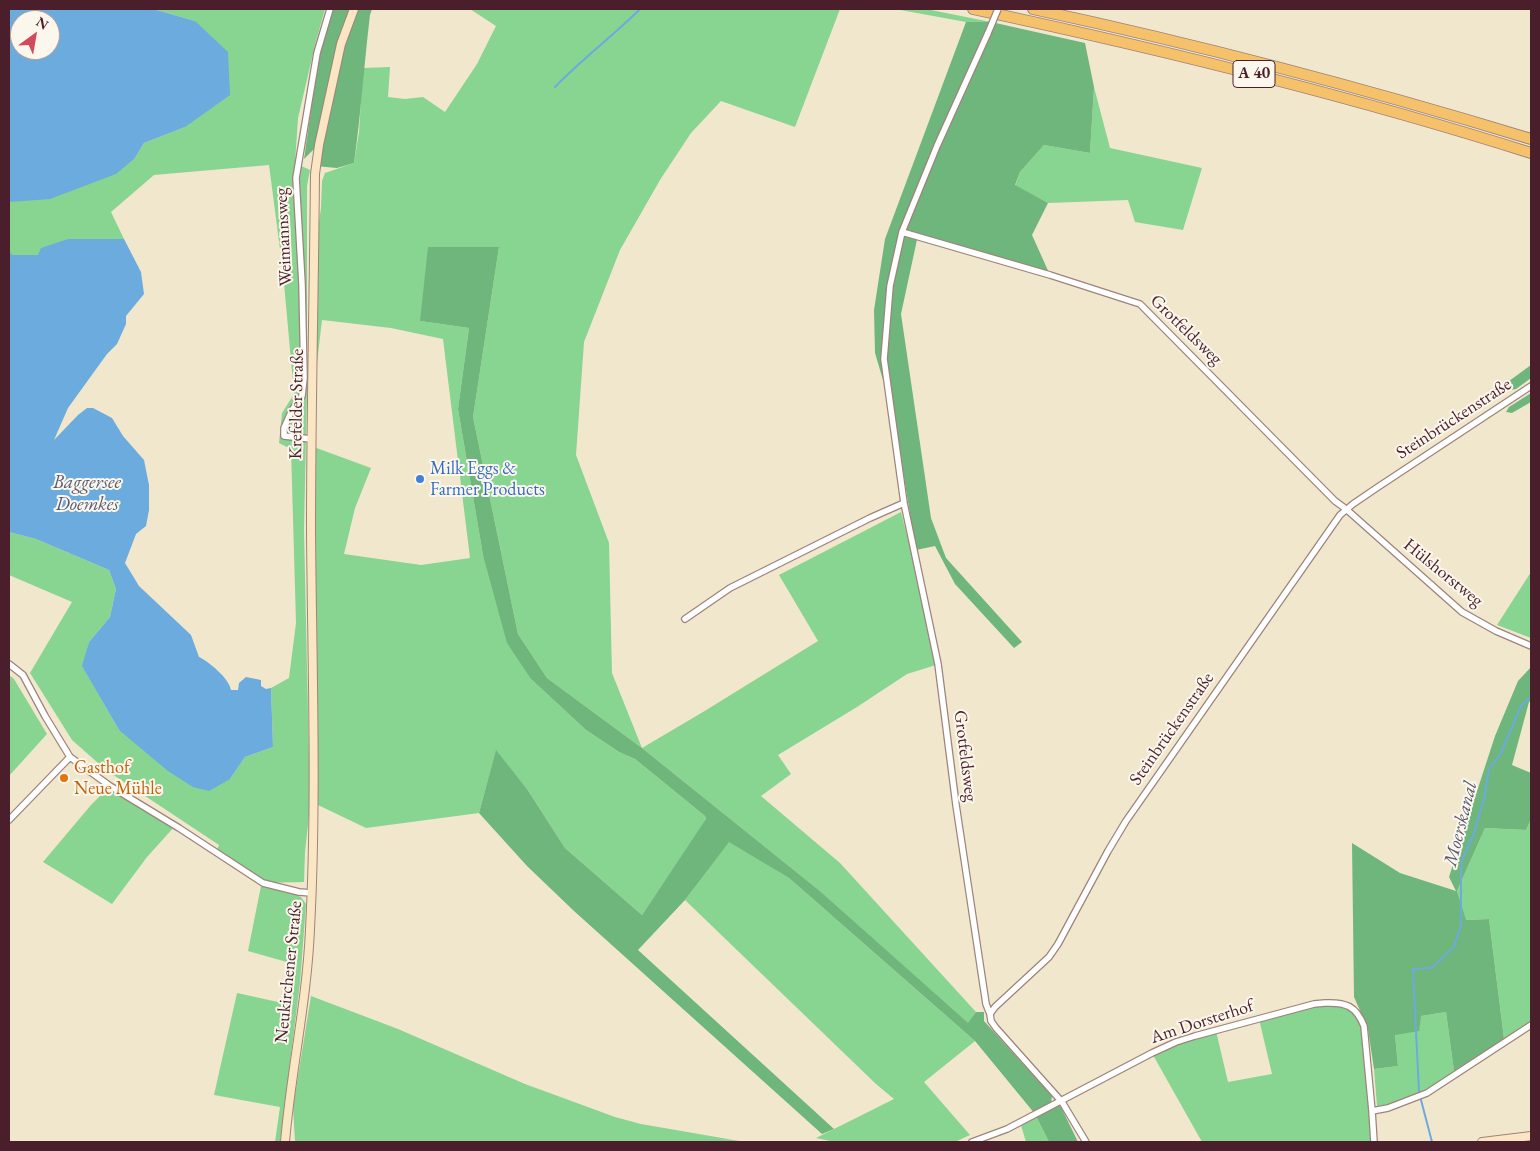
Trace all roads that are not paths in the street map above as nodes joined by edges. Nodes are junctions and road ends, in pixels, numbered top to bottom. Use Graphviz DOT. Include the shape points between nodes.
graph roads {
  1 [pos="330,9"];
  2 [pos="354,9"];
  3 [pos="973,9"];
  4 [pos="998,9"];
  5 [pos="1033,9"];
  6 [pos="1531,139"];
  7 [pos="1531,153"];
  8 [pos="902,232"];
  9 [pos="1531,386"];
  10 [pos="311,439"];
  11 [pos="904,503"];
  12 [pos="1346,509"];
  13 [pos="685,619"];
  14 [pos="1531,646"];
  15 [pos="9,664"];
  16 [pos="70,757"];
  17 [pos="313,804"];
  18 [pos="9,820"];
  19 [pos="312,893"];
  20 [pos="990,1014"];
  21 [pos="1531,1026"];
  22 [pos="1062,1102"];
  23 [pos="1372,1111"];
  24 [pos="1531,1136"];
  25 [pos="285,1142"];
  26 [pos="972,1142"];
  27 [pos="1086,1142"];
  28 [pos="1374,1142"];
  29 [pos="1482,1142"];
  1 -- 10 [label="street, Weimannsweg" via="317,53 297,164 304,378 302,396 284,428 284,436"];
  2 -- 10 [label="main road, Krefelder Straße" via="342,44 315,166"];
  3 -- 7 [label="highway, A 40" via="1255,74"];
  4 -- 8 [label="street, Grotfeldsweg, bridge"];
  5 -- 6 [label="highway, A 40" via="1365,90"];
  8 -- 11 [label="street, Grotfeldsweg" via="890,286 884,358"];
  8 -- 12 [label="street, Grotfeldsweg" via="1140,304"];
  9 -- 12 [label="street, Steinbrückenstraße"];
  10 -- 17 [label="main road, Krefelder Straße"];
  11 -- 13 [label="street" via="730,588"];
  11 -- 20 [label="street, Grotfeldsweg" via="938,664 956,805"];
  12 -- 14 [label="street, Hülshorstweg" via="1462,612"];
  12 -- 20 [label="street, Steinbrückenstraße" via="1126,821 1068,929 1049,957"];
  15 -- 16 [label="street" via="23,675"];
  16 -- 18 [label="street"];
  16 -- 19 [label="street" via="263,883"];
  17 -- 19 [label="main road, Neukirchener Straße"];
  19 -- 25 [label="main road, Neukirchener Straße"];
  20 -- 22 [label="street" via="996,1028"];
  21 -- 23 [label="street" via="1427,1093"];
  22 -- 23 [label="street, Am Dorsterhof" via="1176,1042 1314,1004 1337,1002 1355,1011 1364,1026"];
  22 -- 26 [label="street, Am Dorsterhof" via="1008,1129"];
  22 -- 27 [label="street"];
  23 -- 28 [label="street, Am Dorsterhof"];
  24 -- 29 [label="main road"];
}
